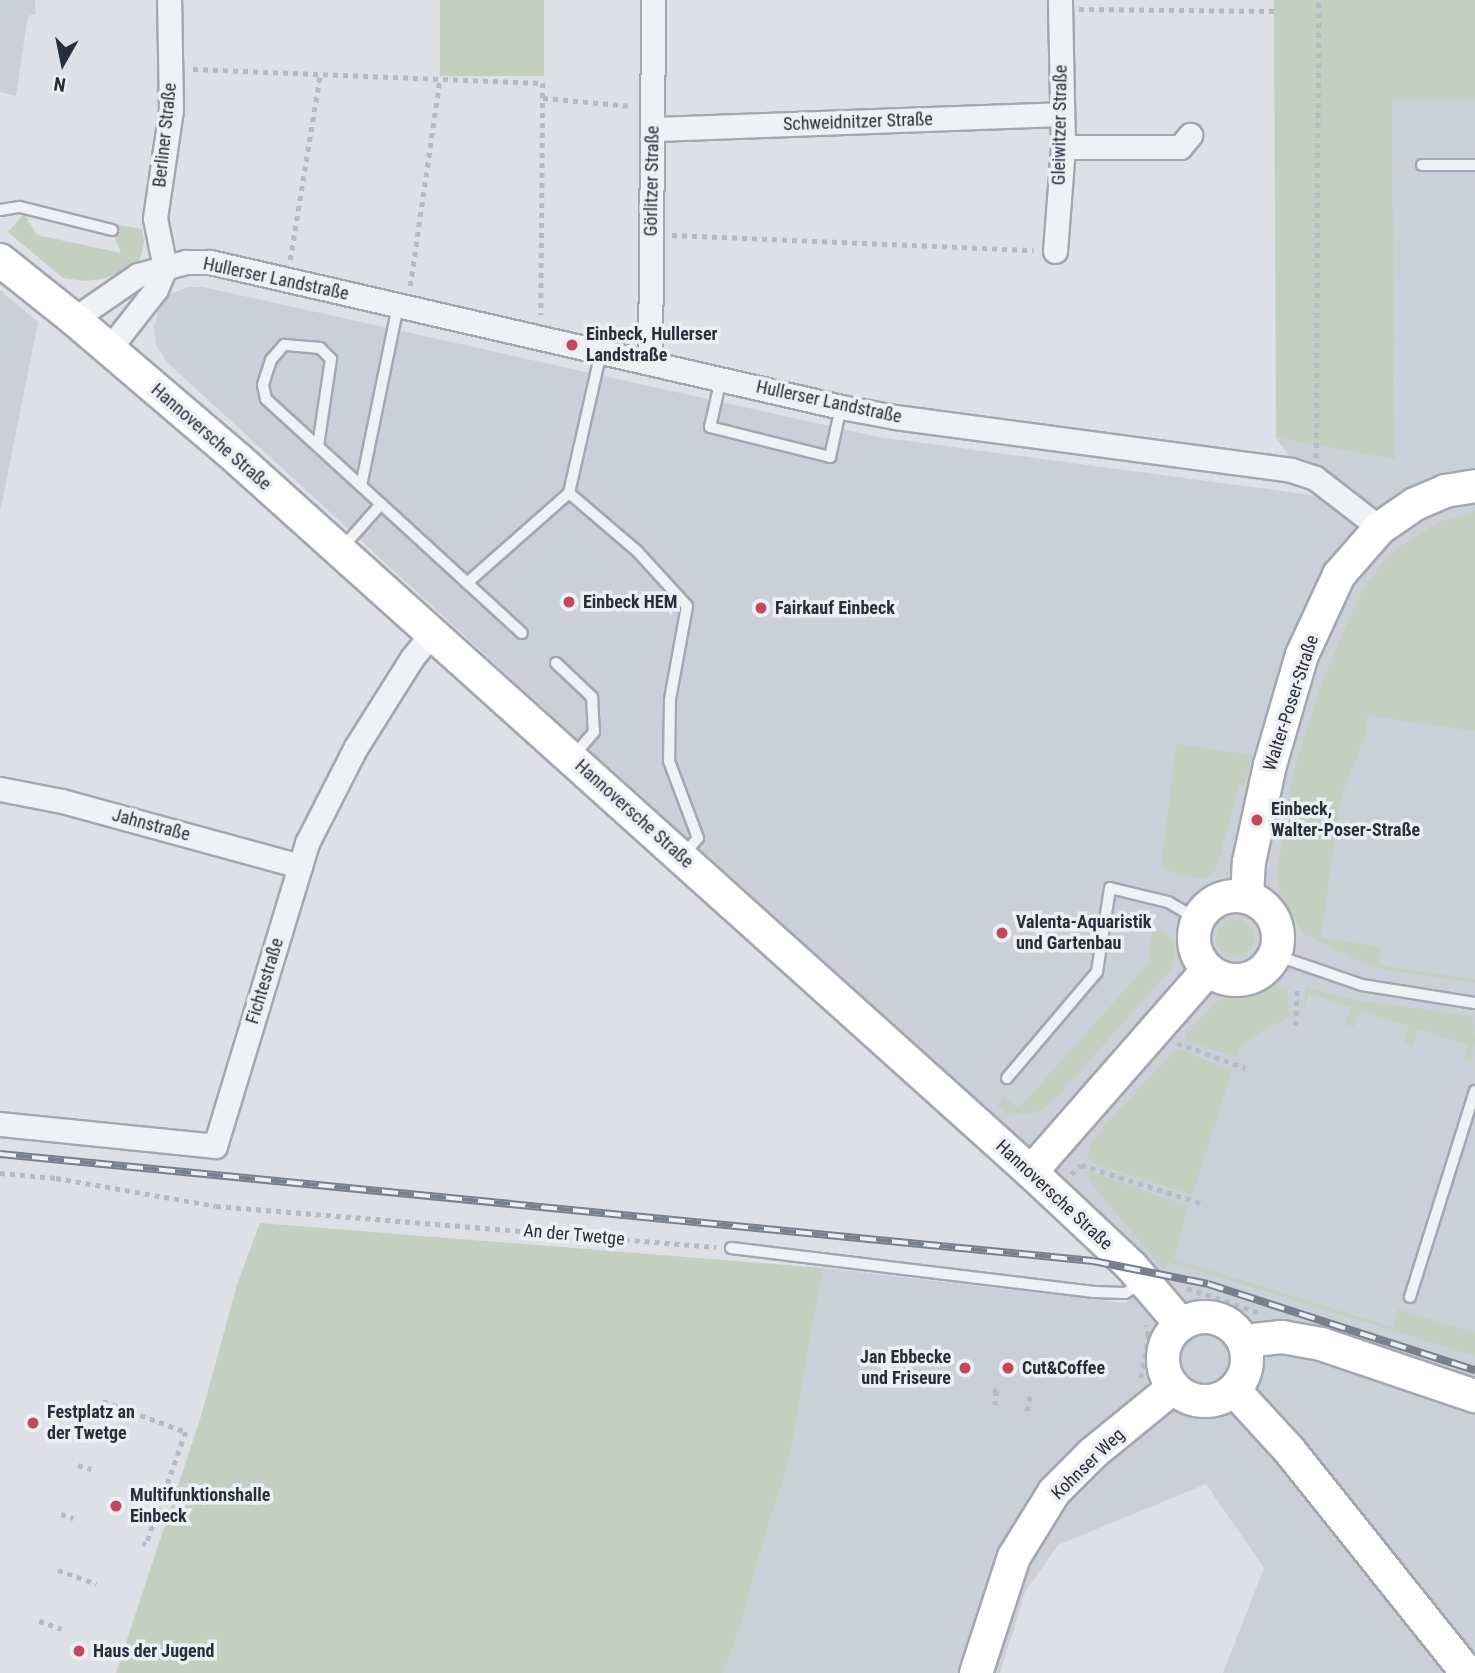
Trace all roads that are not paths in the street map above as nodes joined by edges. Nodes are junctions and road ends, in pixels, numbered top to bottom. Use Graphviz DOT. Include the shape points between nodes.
graph roads {
  1 [pos="169,0"];
  2 [pos="653,0"];
  3 [pos="1060,4"];
  4 [pos="1062,114"];
  5 [pos="654,119"];
  6 [pos="1190,135"];
  7 [pos="1063,147"];
  8 [pos="1422,165"];
  9 [pos="1475,165"];
  10 [pos="0,210"];
  11 [pos="112,230"];
  12 [pos="1055,251"];
  13 [pos="0,260"];
  14 [pos="164,268"];
  15 [pos="403,306"];
  16 [pos="74,318"];
  17 [pos="110,349"];
  18 [pos="601,352"];
  19 [pos="650,363"];
  20 [pos="721,379"];
  21 [pos="841,407"];
  22 [pos="318,446"];
  23 [pos="361,486"];
  24 [pos="1475,486"];
  25 [pos="569,493"];
  26 [pos="381,504"];
  27 [pos="1380,528"];
  28 [pos="340,550"];
  29 [pos="467,583"];
  30 [pos="432,633"];
  31 [pos="522,633"];
  32 [pos="556,663"];
  33 [pos="571,758"];
  34 [pos="0,789"];
  35 [pos="681,857"];
  36 [pos="300,866"];
  37 [pos="1247,897"];
  38 [pos="1198,919"];
  39 [pos="1275,954"];
  40 [pos="1208,970"];
  41 [pos="1475,1003"];
  42 [pos="1007,1078"];
  43 [pos="1475,1091"];
  44 [pos="0,1124"];
  45 [pos="1031,1172"];
  46 [pos="731,1248"];
  47 [pos="1410,1297"];
  48 [pos="1163,1302"];
  49 [pos="1244,1340"];
  50 [pos="1475,1396"];
  51 [pos="1179,1399"];
  52 [pos="1230,1402"];
  53 [pos="976,1673"];
  54 [pos="1467,1673"];
  1 -- 14 [label="street, Berliner Straße" via="167,149 155,218"];
  2 -- 5 [label="street, Görlitzer Straße"];
  3 -- 4 [label="street, Gleiwitzer Straße"];
  4 -- 5 [label="street, Schweidnitzer Straße"];
  4 -- 7 [label="street, Gleiwitzer Straße"];
  5 -- 19 [label="street, Görlitzer Straße"];
  6 -- 7 [label="street" via="1180,147"];
  7 -- 12 [label="street, Gleiwitzer Straße"];
  8 -- 9 [label="lane"];
  10 -- 11 [label="lane" via="20,207"];
  13 -- 16 [label="main road, Hannoversche Straße"];
  14 -- 15 [label="street, Hullerser Landstraße" via="210,262"];
  14 -- 16 [label="street, Hullerser Landstraße" via="138,275"];
  14 -- 17 [label="street" via="156,289"];
  15 -- 18 [label="street, Hullerser Landstraße"];
  15 -- 23 [label="lane"];
  16 -- 17 [label="main road, Hannoversche Straße"];
  17 -- 28 [label="main road, Hannoversche Straße"];
  18 -- 19 [label="street, Hullerser Landstraße"];
  18 -- 25 [label="lane"];
  19 -- 20 [label="street, Hullerser Landstraße"];
  20 -- 21 [label="street, Hullerser Landstraße"];
  20 -- 21 [label="lane" via="710,427 830,457"];
  21 -- 27 [label="street, Hullerser Landstraße" via="1291,470 1315,478"];
  22 -- 22 [label="lane" via="266,399 263,385 271,359 284,345 320,348 331,359"];
  22 -- 23 [label="lane"];
  23 -- 26 [label="lane"];
  24 -- 27 [label="main road" via="1445,491 1415,504"];
  25 -- 29 [label="lane"];
  25 -- 35 [label="lane" via="637,551 687,606 670,700 669,761 698,838"];
  26 -- 28 [label="lane"];
  26 -- 29 [label="lane"];
  27 -- 37 [label="main road, Walter-Poser-Straße" via="1339,575 1302,655 1257,820"];
  28 -- 30 [label="main road, Hannoversche Straße"];
  29 -- 31 [label="lane"];
  30 -- 33 [label="main road, Hannoversche Straße"];
  30 -- 36 [label="street, Fichtestraße" via="356,747 307,842"];
  32 -- 33 [label="lane" via="592,697 594,732"];
  33 -- 35 [label="main road, Hannoversche Straße"];
  34 -- 36 [label="street, Jahnstraße" via="62,801"];
  35 -- 45 [label="main road, Hannoversche Straße"];
  36 -- 44 [label="street, Fichtestraße" via="215,1146"];
  37 -- 38 [label="main road" via="1224,897"];
  37 -- 39 [label="main road" via="1260,903 1277,926"];
  38 -- 40 [label="main road" via="1195,951"];
  38 -- 42 [label="lane" via="1168,902 1110,888 1097,972"];
  39 -- 40 [label="main road" via="1258,975 1245,979 1219,977"];
  39 -- 41 [label="lane" via="1362,985"];
  40 -- 45 [label="main road"];
  43 -- 47 [label="lane"];
  45 -- 48 [label="main road, Hannoversche Straße"];
  46 -- 48 [label="lane" via="1125,1293"];
  48 -- 49 [label="main road" via="1198,1316 1216,1317 1233,1326"];
  48 -- 51 [label="main road" via="1169,1335 1163,1366"];
  49 -- 50 [label="main road" via="1282,1338 1321,1344"];
  49 -- 52 [label="main road" via="1247,1367"];
  51 -- 52 [label="main road"];
  51 -- 53 [label="main road, Kohnser Weg" via="1093,1453 1054,1492 1014,1557"];
  52 -- 54 [label="main road" via="1290,1451"];
}
